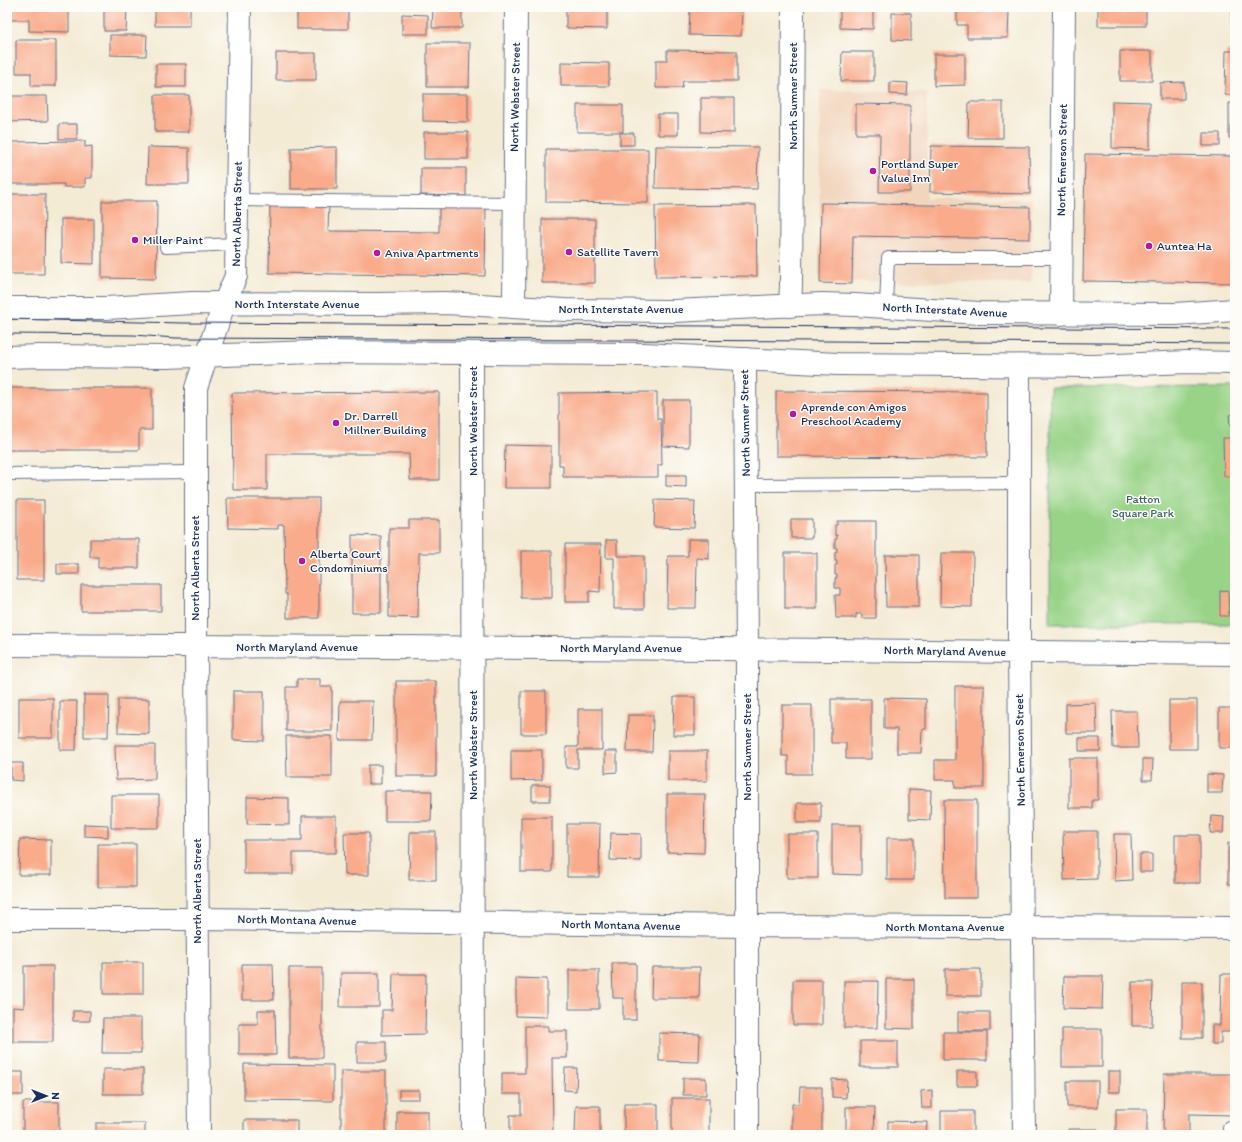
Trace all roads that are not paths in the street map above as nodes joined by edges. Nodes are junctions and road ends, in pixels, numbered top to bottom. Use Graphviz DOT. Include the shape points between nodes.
graph roads {
  1 [pos="240,7"];
  2 [pos="516,7"];
  3 [pos="793,7"];
  4 [pos="1064,7"];
  5 [pos="238,200"];
  6 [pos="514,203"];
  7 [pos="237,244"];
  8 [pos="166,247"];
  9 [pos="1061,258"];
  10 [pos="224,304"];
  11 [pos="514,306"];
  12 [pos="790,306"];
  13 [pos="886,307"];
  14 [pos="7,308"];
  15 [pos="1235,310"];
  16 [pos="1061,314"];
  17 [pos="472,354"];
  18 [pos="206,355"];
  19 [pos="7,357"];
  20 [pos="745,359"];
  21 [pos="1235,363"];
  22 [pos="1019,366"];
  23 [pos="195,472"];
  24 [pos="7,474"];
  25 [pos="1019,483"];
  26 [pos="746,485"];
  27 [pos="7,645"];
  28 [pos="196,646"];
  29 [pos="473,648"];
  30 [pos="747,649"];
  31 [pos="1018,652"];
  32 [pos="1235,654"];
  33 [pos="7,919"];
  34 [pos="198,919"];
  35 [pos="473,923"];
  36 [pos="747,926"];
  37 [pos="1022,927"];
  38 [pos="1235,928"];
  39 [pos="199,1135"];
  40 [pos="473,1135"];
  41 [pos="747,1135"];
  42 [pos="1024,1135"];
  1 -- 5 [label="street, North Alberta Street"];
  2 -- 6 [label="street, North Webster Street"];
  3 -- 12 [label="street, North Sumner Street"];
  4 -- 9 [label="street, North Emerson Street"];
  5 -- 6 [label="lane"];
  5 -- 7 [label="street, North Alberta Street"];
  6 -- 11 [label="street, North Webster Street"];
  7 -- 8 [label="lane"];
  7 -- 10 [label="street, North Alberta Street" via="236,276"];
  9 -- 13 [label="lane" via="888,258"];
  9 -- 16 [label="street, North Emerson Street"];
  10 -- 11 [label="street, North Interstate Avenue" via="446,303"];
  10 -- 14 [label="street, North Interstate Avenue"];
  10 -- 18 [label="street, North Alberta Street"];
  11 -- 12 [label="street, North Interstate Avenue" via="564,310 674,311"];
  12 -- 13 [label="street, North Interstate Avenue" via="822,304"];
  13 -- 16 [label="street, North Interstate Avenue" via="979,313"];
  15 -- 16 [label="street, North Interstate Avenue" via="1175,314"];
  17 -- 18 [label="street" via="313,352"];
  17 -- 20 [label="street" via="644,354"];
  17 -- 29 [label="street, North Webster Street"];
  18 -- 19 [label="street"];
  18 -- 23 [label="street, North Alberta Street" via="196,388"];
  20 -- 22 [label="street" via="837,364"];
  20 -- 26 [label="street, North Sumner Street"];
  21 -- 22 [label="street"];
  22 -- 25 [label="street, North Emerson Street"];
  23 -- 24 [label="lane"];
  23 -- 28 [label="street, North Alberta Street"];
  25 -- 26 [label="lane"];
  25 -- 31 [label="street, North Emerson Street"];
  26 -- 30 [label="street, North Sumner Street"];
  27 -- 28 [label="street, North Maryland Avenue"];
  28 -- 29 [label="street, North Maryland Avenue"];
  28 -- 34 [label="street, North Alberta Street"];
  29 -- 30 [label="street, North Maryland Avenue"];
  29 -- 35 [label="street, North Webster Street"];
  30 -- 31 [label="street, North Maryland Avenue"];
  30 -- 36 [label="street, North Sumner Street"];
  31 -- 32 [label="street, North Maryland Avenue"];
  31 -- 37 [label="street, North Emerson Street"];
  33 -- 34 [label="street, North Montana Avenue"];
  34 -- 35 [label="street, North Montana Avenue"];
  34 -- 39 [label="street, North Alberta Street"];
  35 -- 36 [label="street, North Montana Avenue"];
  35 -- 40 [label="street, North Webster Street"];
  36 -- 37 [label="street, North Montana Avenue"];
  36 -- 41 [label="street, North Sumner Street"];
  37 -- 38 [label="street, North Montana Avenue"];
  37 -- 42 [label="street, North Emerson Street"];
}
